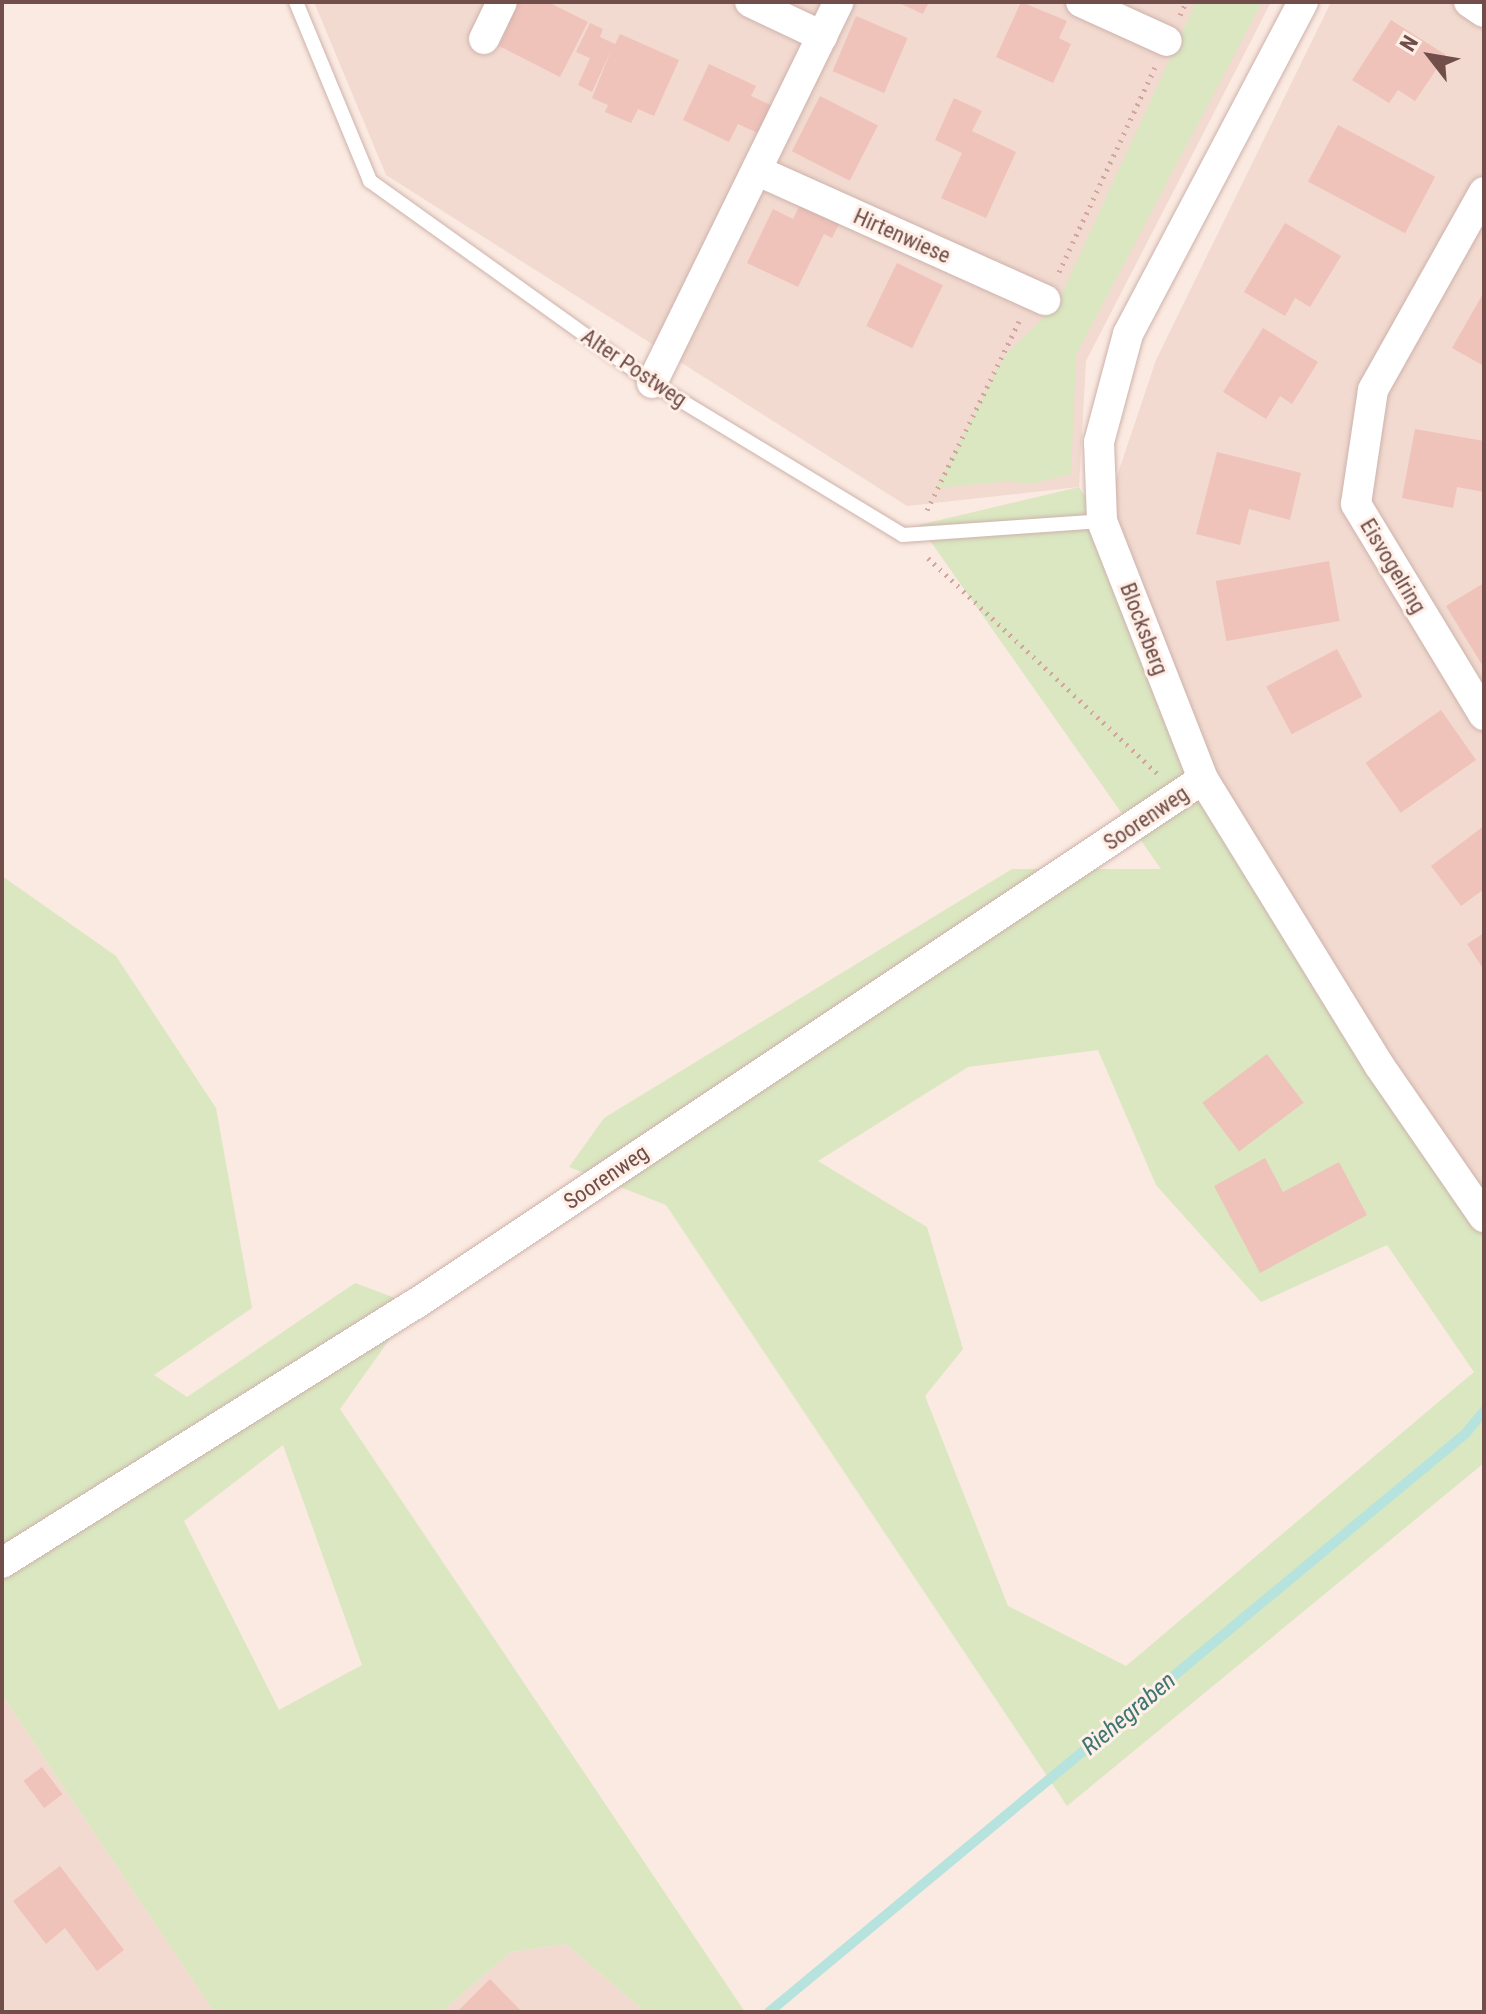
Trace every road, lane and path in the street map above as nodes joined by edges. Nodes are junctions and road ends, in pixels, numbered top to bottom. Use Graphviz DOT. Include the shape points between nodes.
graph roads {
  1 [pos="296,2"];
  2 [pos="502,2"];
  3 [pos="750,2"];
  4 [pos="839,2"];
  5 [pos="1081,2"];
  6 [pos="1303,2"];
  7 [pos="1469,2"];
  8 [pos="1484,12"];
  9 [pos="822,36"];
  10 [pos="484,39"];
  11 [pos="1167,41"];
  12 [pos="758,171"];
  13 [pos="1484,192"];
  14 [pos="1045,300"];
  15 [pos="652,383"];
  16 [pos="1102,521"];
  17 [pos="903,535"];
  18 [pos="1484,715"];
  19 [pos="1192,787"];
  20 [pos="1484,1217"];
  21 [pos="2,1563"];
  1 -- 15 [label="lane, Alter Postweg" via="370,181"];
  2 -- 10 [label="street"];
  3 -- 9 [label="street"];
  4 -- 9 [label="street"];
  5 -- 11 [label="street"];
  6 -- 16 [label="street, Blocksberg" via="1128,334 1099,442"];
  7 -- 8 [label="street"];
  9 -- 12 [label="street"];
  12 -- 14 [label="street, Hirtenwiese"];
  12 -- 15 [label="street"];
  13 -- 18 [label="street, Eisvogelring" via="1373,390 1356,504"];
  15 -- 17 [label="lane, Alter Postweg"];
  16 -- 17 [label="lane"];
  16 -- 19 [label="street, Blocksberg"];
  17 -- 19 [label="path"];
  19 -- 20 [label="street, Blocksberg"];
  19 -- 21 [label="street, Soorenweg" via="414,1305"];
}
